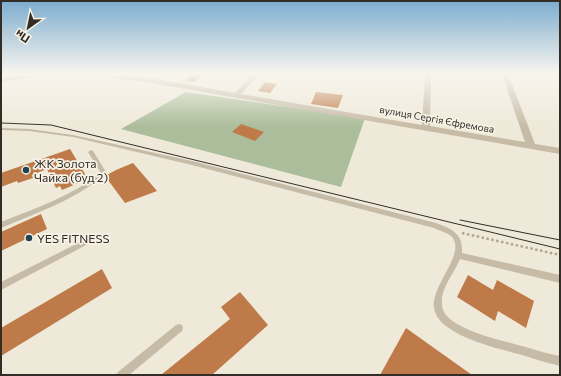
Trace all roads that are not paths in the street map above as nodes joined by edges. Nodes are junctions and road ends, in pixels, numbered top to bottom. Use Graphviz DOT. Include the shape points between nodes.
graph roads {
  1 [pos="215,92"];
  2 [pos="240,92"];
  3 [pos="427,92"];
  4 [pos="511,92"];
  5 [pos="237,95"];
  6 [pos="426,128"];
  7 [pos="1,129"];
  8 [pos="531,146"];
  9 [pos="560,151"];
  10 [pos="91,152"];
  11 [pos="1,225"];
  12 [pos="88,241"];
  13 [pos="458,255"];
  14 [pos="560,279"];
  15 [pos="1,286"];
  16 [pos="179,328"];
  17 [pos="560,361"];
  18 [pos="122,375"];
  1 -- 5 [label="street, вулиця Сергія Єфремова"];
  2 -- 5 [label="street"];
  3 -- 6 [label="street"];
  4 -- 8 [label="street"];
  5 -- 6 [label="street, вулиця Сергія Єфремова"];
  6 -- 8 [label="street, вулиця Сергія Єфремова"];
  7 -- 13 [label="lane" via="73,136 192,163 436,226 455,236 460,246"];
  8 -- 9 [label="street, вулиця Сергія Єфремова"];
  10 -- 11 [label="lane" via="104,173 92,184"];
  12 -- 15 [label="lane"];
  13 -- 14 [label="lane"];
  13 -- 17 [label="lane" via="438,299 438,310 448,323 496,343"];
  16 -- 18 [label="lane"];
}
